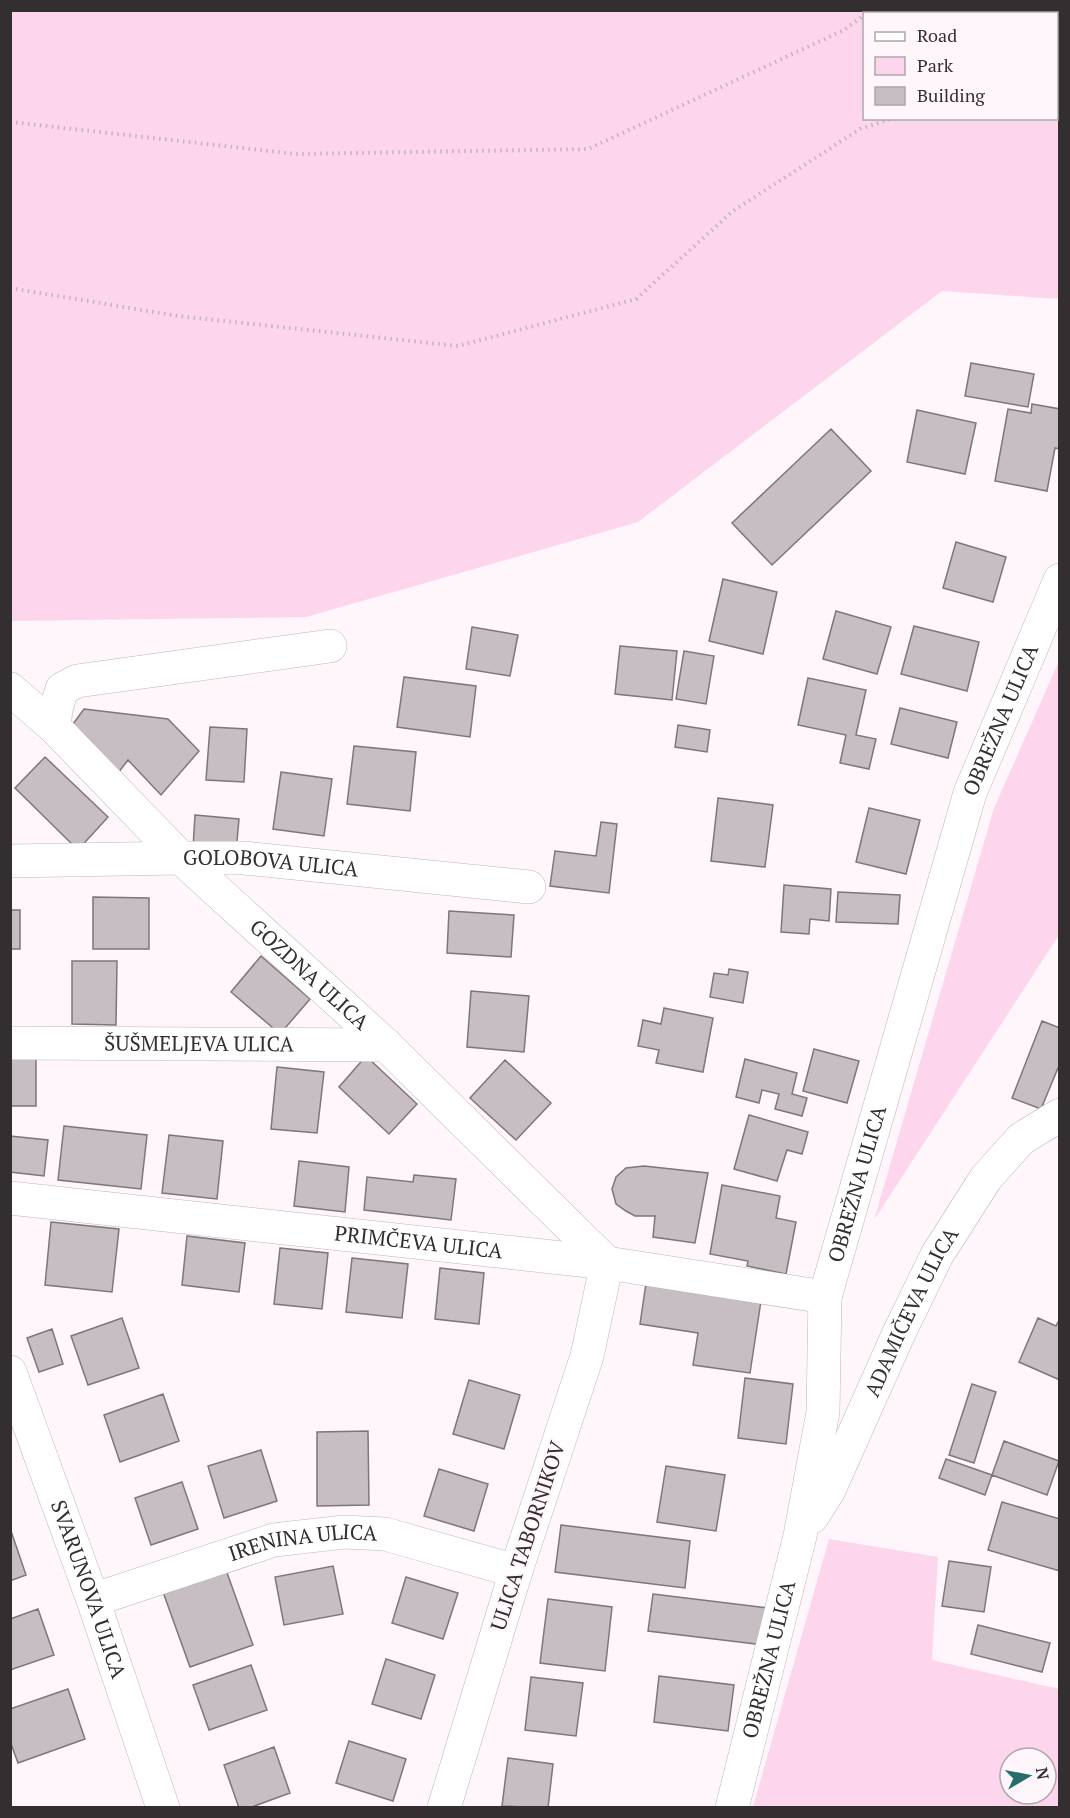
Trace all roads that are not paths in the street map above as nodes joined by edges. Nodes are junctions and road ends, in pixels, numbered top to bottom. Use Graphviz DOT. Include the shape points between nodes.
graph roads {
  1 [pos="1059,580"];
  2 [pos="330,645"];
  3 [pos="10,689"];
  4 [pos="54,727"];
  5 [pos="181,858"];
  6 [pos="10,861"];
  7 [pos="529,887"];
  8 [pos="10,1042"];
  9 [pos="386,1044"];
  10 [pos="1059,1115"];
  11 [pos="10,1198"];
  12 [pos="607,1263"];
  13 [pos="825,1297"];
  14 [pos="10,1372"];
  15 [pos="800,1536"];
  16 [pos="516,1571"];
  17 [pos="93,1600"];
  18 [pos="163,1808"];
  19 [pos="444,1808"];
  20 [pos="732,1808"];
  1 -- 13 [label="street, OBREŽNA ULICA" via="970,793"];
  2 -- 4 [label="street" via="77,681 62,689"];
  3 -- 4 [label="street, GOZDNA ULICA"];
  4 -- 5 [label="street, GOZDNA ULICA"];
  5 -- 6 [label="street, GOLOBOVA ULICA"];
  5 -- 7 [label="street, GOLOBOVA ULICA" via="244,858"];
  5 -- 9 [label="street, GOZDNA ULICA"];
  8 -- 9 [label="street, ŠUŠMELJEVA ULICA"];
  9 -- 12 [label="street, GOZDNA ULICA"];
  10 -- 15 [label="street, ADAMIČEVA ULICA" via="1021,1139 986,1178 937,1255 829,1490"];
  11 -- 12 [label="street, PRIMČEVA ULICA"];
  12 -- 13 [label="street, PRIMČEVA ULICA"];
  12 -- 16 [label="street, ULICA TABORNIKOV" via="587,1356"];
  13 -- 15 [label="street, OBREŽNA ULICA" via="824,1412"];
  14 -- 17 [label="street, SVARUNOVA ULICA"];
  15 -- 20 [label="street, OBREŽNA ULICA"];
  16 -- 17 [label="street, IRENINA ULICA" via="385,1534 344,1532 274,1540"];
  16 -- 19 [label="street, ULICA TABORNIKOV"];
  17 -- 18 [label="street, SVARUNOVA ULICA"];
}
